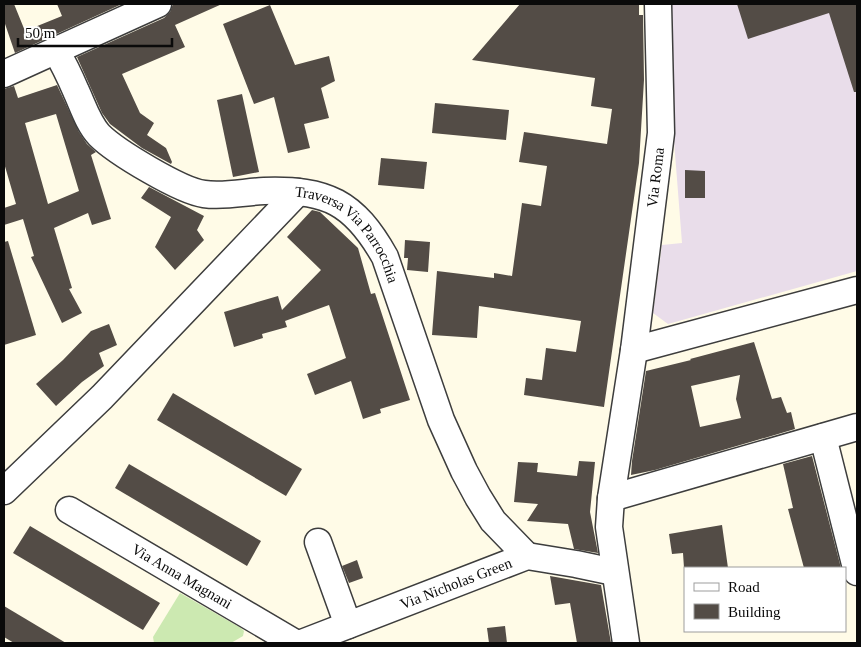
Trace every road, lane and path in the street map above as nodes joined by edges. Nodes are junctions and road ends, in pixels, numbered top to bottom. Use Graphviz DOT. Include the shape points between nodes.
graph roads {
  1 [pos="158,4"];
  2 [pos="658,4"];
  3 [pos="56,51"];
  4 [pos="4,74"];
  5 [pos="298,192"];
  6 [pos="857,290"];
  7 [pos="634,350"];
  8 [pos="857,427"];
  9 [pos="823,437"];
  10 [pos="4,490"];
  11 [pos="611,498"];
  12 [pos="69,510"];
  13 [pos="318,542"];
  14 [pos="527,556"];
  15 [pos="614,572"];
  16 [pos="857,572"];
  17 [pos="348,625"];
  18 [pos="296,643"];
  19 [pos="302,643"];
  20 [pos="626,643"];
  1 -- 3 [label="street"];
  2 -- 7 [label="street, Via Roma" via="661,133"];
  3 -- 4 [label="street"];
  3 -- 5 [label="street, Traversa Via Parrocchia" via="98,134 177,185 202,194 218,195"];
  5 -- 10 [label="street" via="102,397"];
  5 -- 14 [label="street, Traversa Via Parrocchia" via="324,196 340,204 376,242 441,420 464,471 493,521"];
  6 -- 7 [label="street"];
  7 -- 11 [label="street, Via Roma"];
  8 -- 9 [label="street"];
  9 -- 11 [label="street"];
  9 -- 16 [label="street"];
  11 -- 15 [label="street, Via Roma" via="609,526"];
  12 -- 18 [label="street, Via Anna Magnani"];
  13 -- 17 [label="street"];
  14 -- 15 [label="street, Via Nicholas Green"];
  14 -- 17 [label="street, Via Nicholas Green"];
  15 -- 20 [label="street, Via Roma"];
  17 -- 19 [label="street, Via Nicholas Green"];
}
